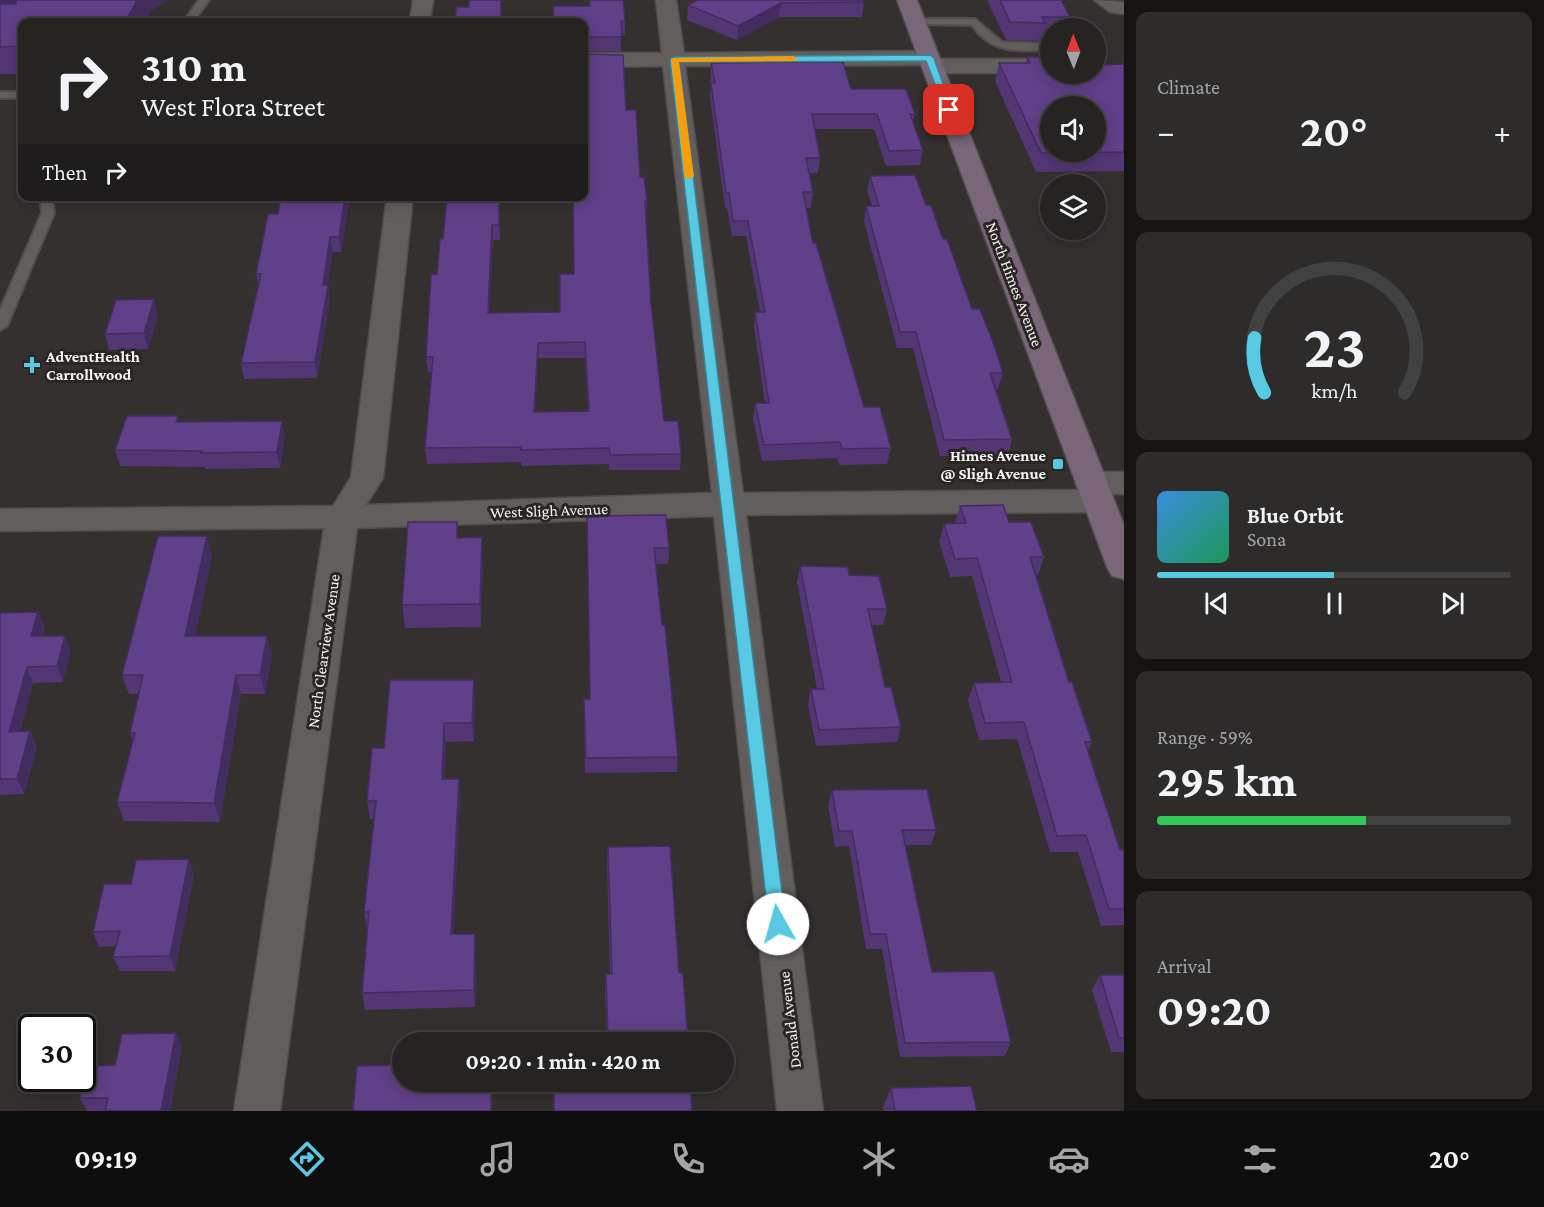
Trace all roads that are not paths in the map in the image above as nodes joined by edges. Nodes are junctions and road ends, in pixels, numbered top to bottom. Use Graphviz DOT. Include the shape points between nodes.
graph roads {
  1 [pos="204,0"];
  2 [pos="423,0"];
  3 [pos="666,0"];
  4 [pos="1104,0"];
  5 [pos="1124,8"];
  6 [pos="911,11"];
  7 [pos="191,18"];
  8 [pos="421,18"];
  9 [pos="1040,47"];
  10 [pos="588,60"];
  11 [pos="674,60"];
  12 [pos="931,62"];
  13 [pos="1040,66"];
  14 [pos="0,95"];
  15 [pos="18,95"];
  16 [pos="47,201"];
  17 [pos="399,201"];
  18 [pos="0,326"];
  19 [pos="1124,483"];
  20 [pos="1094,492"];
  21 [pos="729,504"];
  22 [pos="342,517"];
  23 [pos="0,520"];
  24 [pos="1124,567"];
  25 [pos="257,1111"];
  26 [pos="800,1111"];
  1 -- 7 [label="lane"];
  2 -- 8 [label="street"];
  3 -- 11 [label="street, Donald Avenue"];
  4 -- 5 [label="street"];
  6 -- 9 [label="lane" via="975,22 990,41 1003,47"];
  6 -- 12 [label="street, North Himes Avenue"];
  10 -- 11 [label="street"];
  11 -- 12 [label="street"];
  11 -- 21 [label="street, Donald Avenue"];
  12 -- 13 [label="street"];
  12 -- 20 [label="street, North Himes Avenue"];
  14 -- 15 [label="lane"];
  16 -- 18 [label="lane" via="48,213"];
  17 -- 22 [label="street, North Clearview Avenue" via="367,478"];
  19 -- 20 [label="street, West Sligh Avenue"];
  20 -- 21 [label="street, West Sligh Avenue"];
  20 -- 24 [label="street, North Himes Avenue"];
  21 -- 22 [label="street, West Sligh Avenue"];
  21 -- 26 [label="street, Donald Avenue"];
  22 -- 23 [label="street, West Sligh Avenue"];
  22 -- 25 [label="street, North Clearview Avenue"];
}
